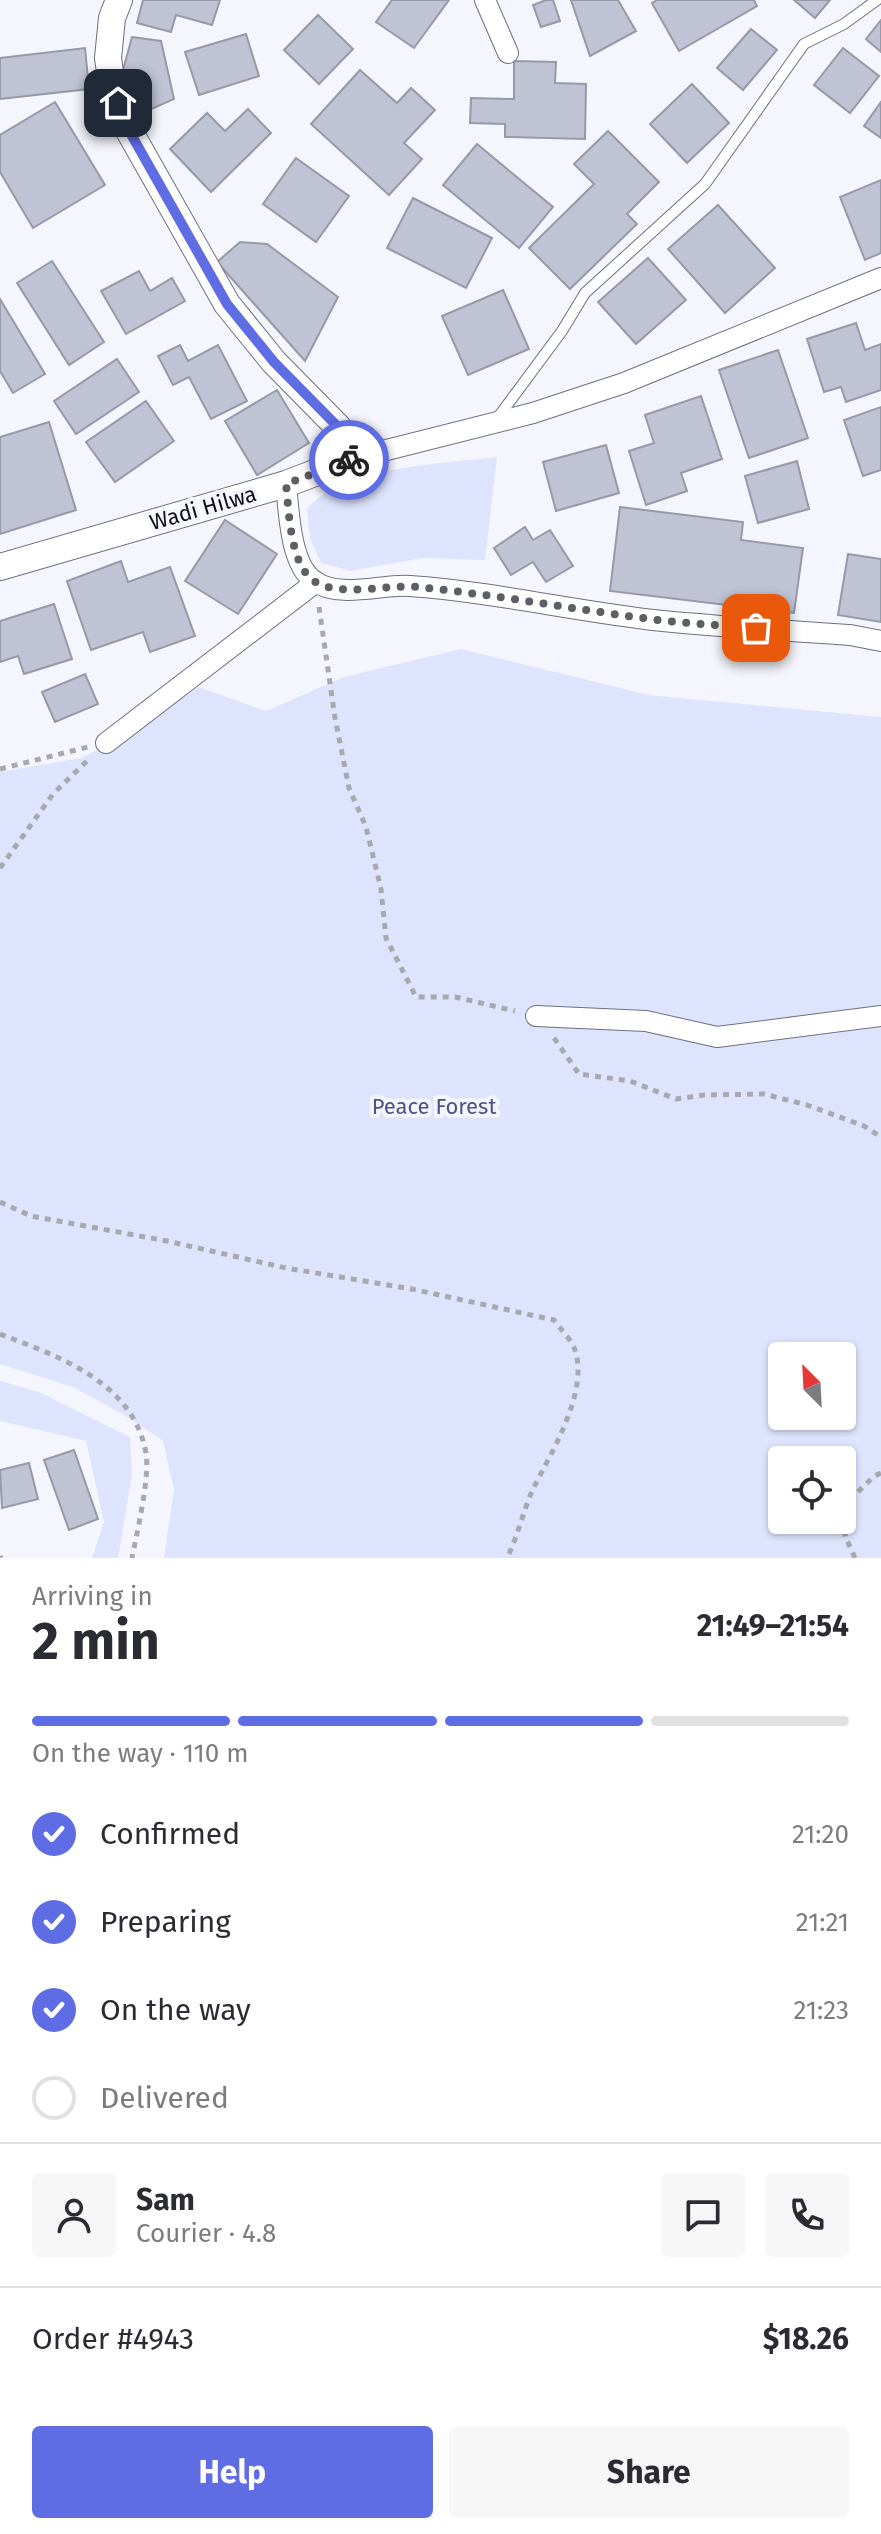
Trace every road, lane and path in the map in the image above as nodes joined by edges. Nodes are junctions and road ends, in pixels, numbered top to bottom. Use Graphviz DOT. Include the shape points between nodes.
graph roads {
  1 [pos="119,0"];
  2 [pos="485,0"];
  3 [pos="877,0"];
  4 [pos="508,53"];
  5 [pos="881,278"];
  6 [pos="495,422"];
  7 [pos="351,459"];
  8 [pos="286,484"];
  9 [pos="0,567"];
  10 [pos="316,582"];
  11 [pos="881,641"];
  12 [pos="106,743"];
  13 [pos="0,769"];
  14 [pos="0,868"];
  15 [pos="536,1016"];
  16 [pos="881,1016"];
  17 [pos="859,1018"];
  18 [pos="881,1023"];
  19 [pos="881,1137"];
  20 [pos="0,1202"];
  21 [pos="0,1334"];
  22 [pos="881,1473"];
  23 [pos="132,1558"];
  24 [pos="507,1558"];
  25 [pos="855,1558"];
  1 -- 7 [label="street" via="108,58 123,120 227,304 338,427"];
  2 -- 4 [label="street"];
  3 -- 6 [label="lane" via="804,44 705,184 585,293"];
  5 -- 6 [label="street" via="624,383"];
  6 -- 7 [label="street"];
  7 -- 8 [label="street, Wadi Hilwa"];
  8 -- 9 [label="street, Wadi Hilwa"];
  8 -- 10 [label="street" via="301,568"];
  10 -- 11 [label="street" via="345,590 406,586 661,621"];
  10 -- 12 [label="street"];
  10 -- 15 [label="path" via="349,788 366,827 386,938 400,970 416,997 455,997"];
  12 -- 13 [label="path"];
  12 -- 14 [label="path" via="53,794"];
  15 -- 17 [label="street" via="646,1021 717,1037"];
  15 -- 19 [label="path" via="579,1074 630,1081 676,1099 764,1094 807,1105"];
  16 -- 17 [label="street"];
  17 -- 18 [label="street"];
  20 -- 24 [label="path" via="31,1216 554,1320 575,1349 573,1402"];
  21 -- 23 [label="path" via="94,1376 131,1410 146,1455"];
  22 -- 25 [label="path" via="850,1500 845,1536"];
}
